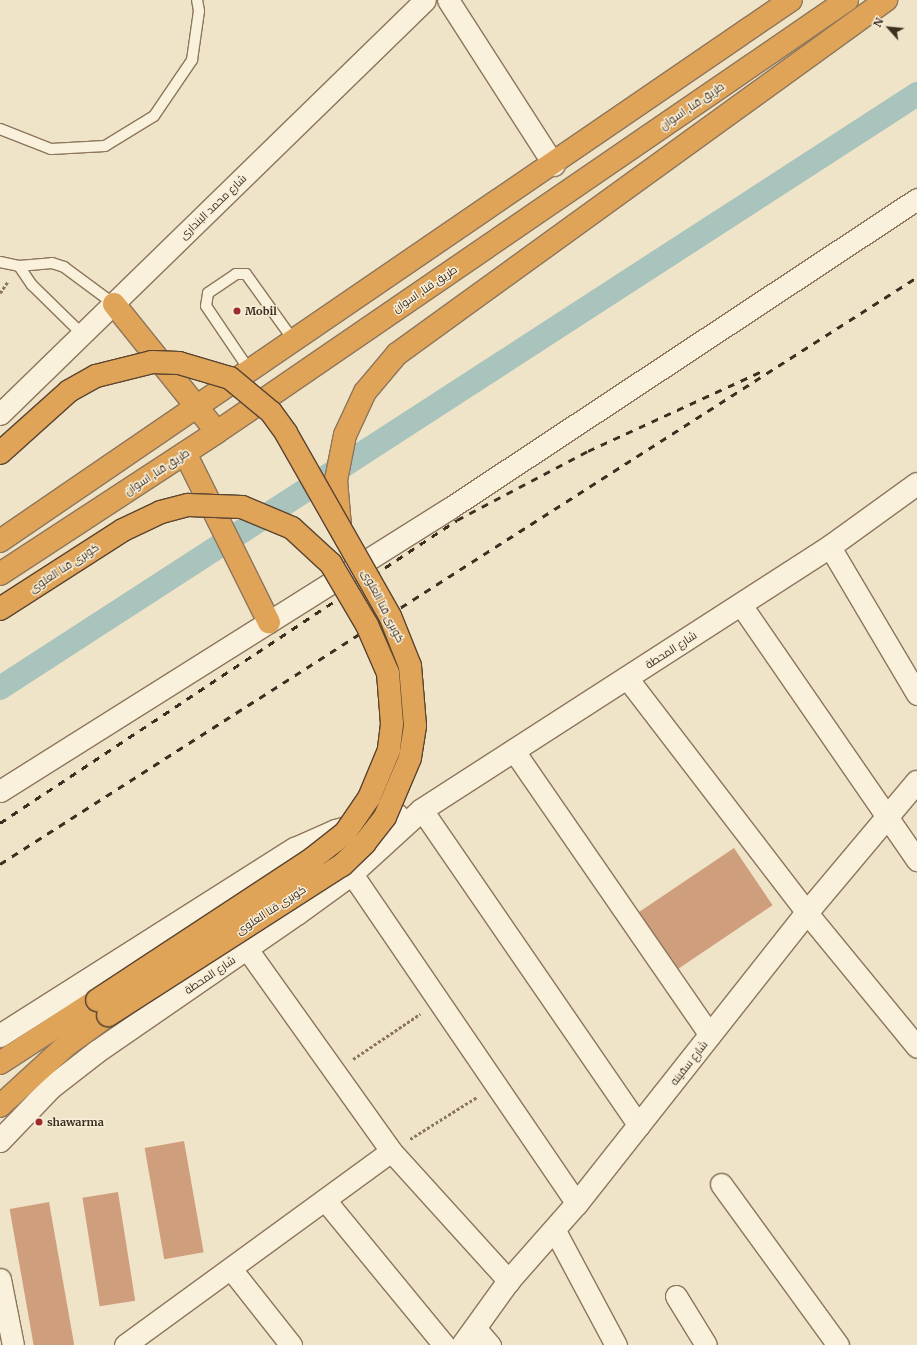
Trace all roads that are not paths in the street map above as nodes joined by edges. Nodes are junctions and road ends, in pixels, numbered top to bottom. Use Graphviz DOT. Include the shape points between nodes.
graph roads {
  1 [pos="196,0"];
  2 [pos="425,0"];
  3 [pos="448,0"];
  4 [pos="847,0"];
  5 [pos="886,0"];
  6 [pos="778,3"];
  7 [pos="0,129"];
  8 [pos="554,165"];
  9 [pos="917,199"];
  10 [pos="0,262"];
  11 [pos="19,266"];
  12 [pos="114,304"];
  13 [pos="83,335"];
  14 [pos="294,341"];
  15 [pos="313,366"];
  16 [pos="250,371"];
  17 [pos="268,397"];
  18 [pos="197,407"];
  19 [pos="0,414"];
  20 [pos="217,432"];
  21 [pos="0,453"];
  22 [pos="185,453"];
  23 [pos="917,484"];
  24 [pos="340,526"];
  25 [pos="0,541"];
  26 [pos="830,548"];
  27 [pos="0,574"];
  28 [pos="741,605"];
  29 [pos="0,609"];
  30 [pos="269,622"];
  31 [pos="627,678"];
  32 [pos="917,694"];
  33 [pos="514,751"];
  34 [pos="917,782"];
  35 [pos="0,791"];
  36 [pos="422,810"];
  37 [pos="886,818"];
  38 [pos="917,860"];
  39 [pos="352,874"];
  40 [pos="807,913"];
  41 [pos="247,949"];
  42 [pos="102,1007"];
  43 [pos="710,1035"];
  44 [pos="0,1036"];
  45 [pos="917,1047"];
  46 [pos="0,1063"];
  47 [pos="0,1106"];
  48 [pos="639,1126"];
  49 [pos="0,1141"];
  50 [pos="391,1151"];
  51 [pos="721,1184"];
  52 [pos="325,1200"];
  53 [pos="577,1204"];
  54 [pos="554,1229"];
  55 [pos="231,1269"];
  56 [pos="0,1279"];
  57 [pos="509,1281"];
  58 [pos="676,1296"];
  59 [pos="469,1336"];
  60 [pos="130,1344"];
  61 [pos="13,1345"];
  62 [pos="291,1345"];
  63 [pos="444,1345"];
  64 [pos="490,1345"];
  65 [pos="616,1345"];
  66 [pos="706,1345"];
  67 [pos="838,1345"];
  1 -- 7 [label="lane" via="199,11 192,60 154,116 105,146 51,149"];
  2 -- 12 [label="street, شارع محمد البندارى"];
  3 -- 8 [label="street"];
  4 -- 15 [label="highway, طريق قنا, اسوان"];
  5 -- 24 [label="highway" via="416,338 380,372 353,414 344,435 336,480"];
  6 -- 8 [label="highway"];
  8 -- 14 [label="highway"];
  9 -- 30 [label="street" via="456,504"];
  10 -- 11 [label="lane"];
  11 -- 12 [label="lane" via="52,263 64,267"];
  11 -- 13 [label="lane" via="32,285"];
  12 -- 13 [label="street, شارع محمد البندارى"];
  12 -- 18 [label="highway"];
  13 -- 19 [label="street, شارع محمد البندارى"];
  14 -- 15 [label="highway"];
  14 -- 16 [label="highway"];
  14 -- 16 [label="lane" via="246,274 236,274 208,293 206,306"];
  15 -- 17 [label="highway, طريق قنا, اسوان"];
  16 -- 17 [label="highway"];
  16 -- 18 [label="highway"];
  17 -- 20 [label="highway, طريق قنا, اسوان"];
  18 -- 20 [label="highway"];
  18 -- 25 [label="highway"];
  20 -- 22 [label="highway, طريق قنا, اسوان"];
  21 -- 24 [label="highway, كوبرى قنا العلوى, bridge" via="69,391 96,376 152,362 192,366 230,378 271,412"];
  22 -- 27 [label="highway, طريق قنا, اسوان"];
  22 -- 30 [label="highway"];
  23 -- 26 [label="street, شارع المحطة"];
  24 -- 42 [label="highway, كوبرى قنا العلوى, bridge" via="393,622 410,666 415,726 410,758 400,789 385,817 342,865"];
  26 -- 28 [label="street, شارع المحطة"];
  26 -- 32 [label="street"];
  28 -- 31 [label="street, شارع المحطة"];
  28 -- 37 [label="street"];
  29 -- 42 [label="highway, كوبرى قنا العلوى, bridge" via="123,530 161,512 188,505 242,508 292,528 332,564 370,631 388,673 392,724 389,750 369,798 345,833 318,855"];
  30 -- 35 [label="street"];
  31 -- 33 [label="street, شارع المحطة"];
  31 -- 40 [label="street"];
  33 -- 36 [label="street, شارع المحطة"];
  33 -- 43 [label="street"];
  34 -- 37 [label="street, شارع سفينه"];
  36 -- 39 [label="street, شارع المحطة"];
  36 -- 44 [label="street, شارع المحطة" via="336,831 295,849"];
  36 -- 48 [label="street"];
  37 -- 38 [label="street"];
  37 -- 40 [label="street, شارع سفينه"];
  39 -- 41 [label="street, شارع المحطة"];
  39 -- 53 [label="street"];
  40 -- 43 [label="street, شارع سفينه"];
  40 -- 45 [label="street"];
  41 -- 49 [label="street, شارع المحطة" via="97,1052 52,1087"];
  41 -- 50 [label="street"];
  42 -- 46 [label="highway, كوبرى قنا العلوى"];
  42 -- 47 [label="highway, كوبرى قنا العلوى" via="68,1044"];
  43 -- 48 [label="street, شارع سفينه"];
  48 -- 53 [label="street, شارع سفينه"];
  50 -- 52 [label="street"];
  50 -- 57 [label="street"];
  51 -- 67 [label="street"];
  52 -- 55 [label="street"];
  52 -- 63 [label="street"];
  53 -- 54 [label="street, شارع سفينه"];
  54 -- 57 [label="street, شارع سفينه"];
  54 -- 65 [label="street"];
  55 -- 60 [label="street"];
  55 -- 62 [label="street"];
  56 -- 61 [label="street"];
  57 -- 59 [label="street, شارع سفينه"];
  58 -- 66 [label="street"];
  59 -- 64 [label="street"];
}
